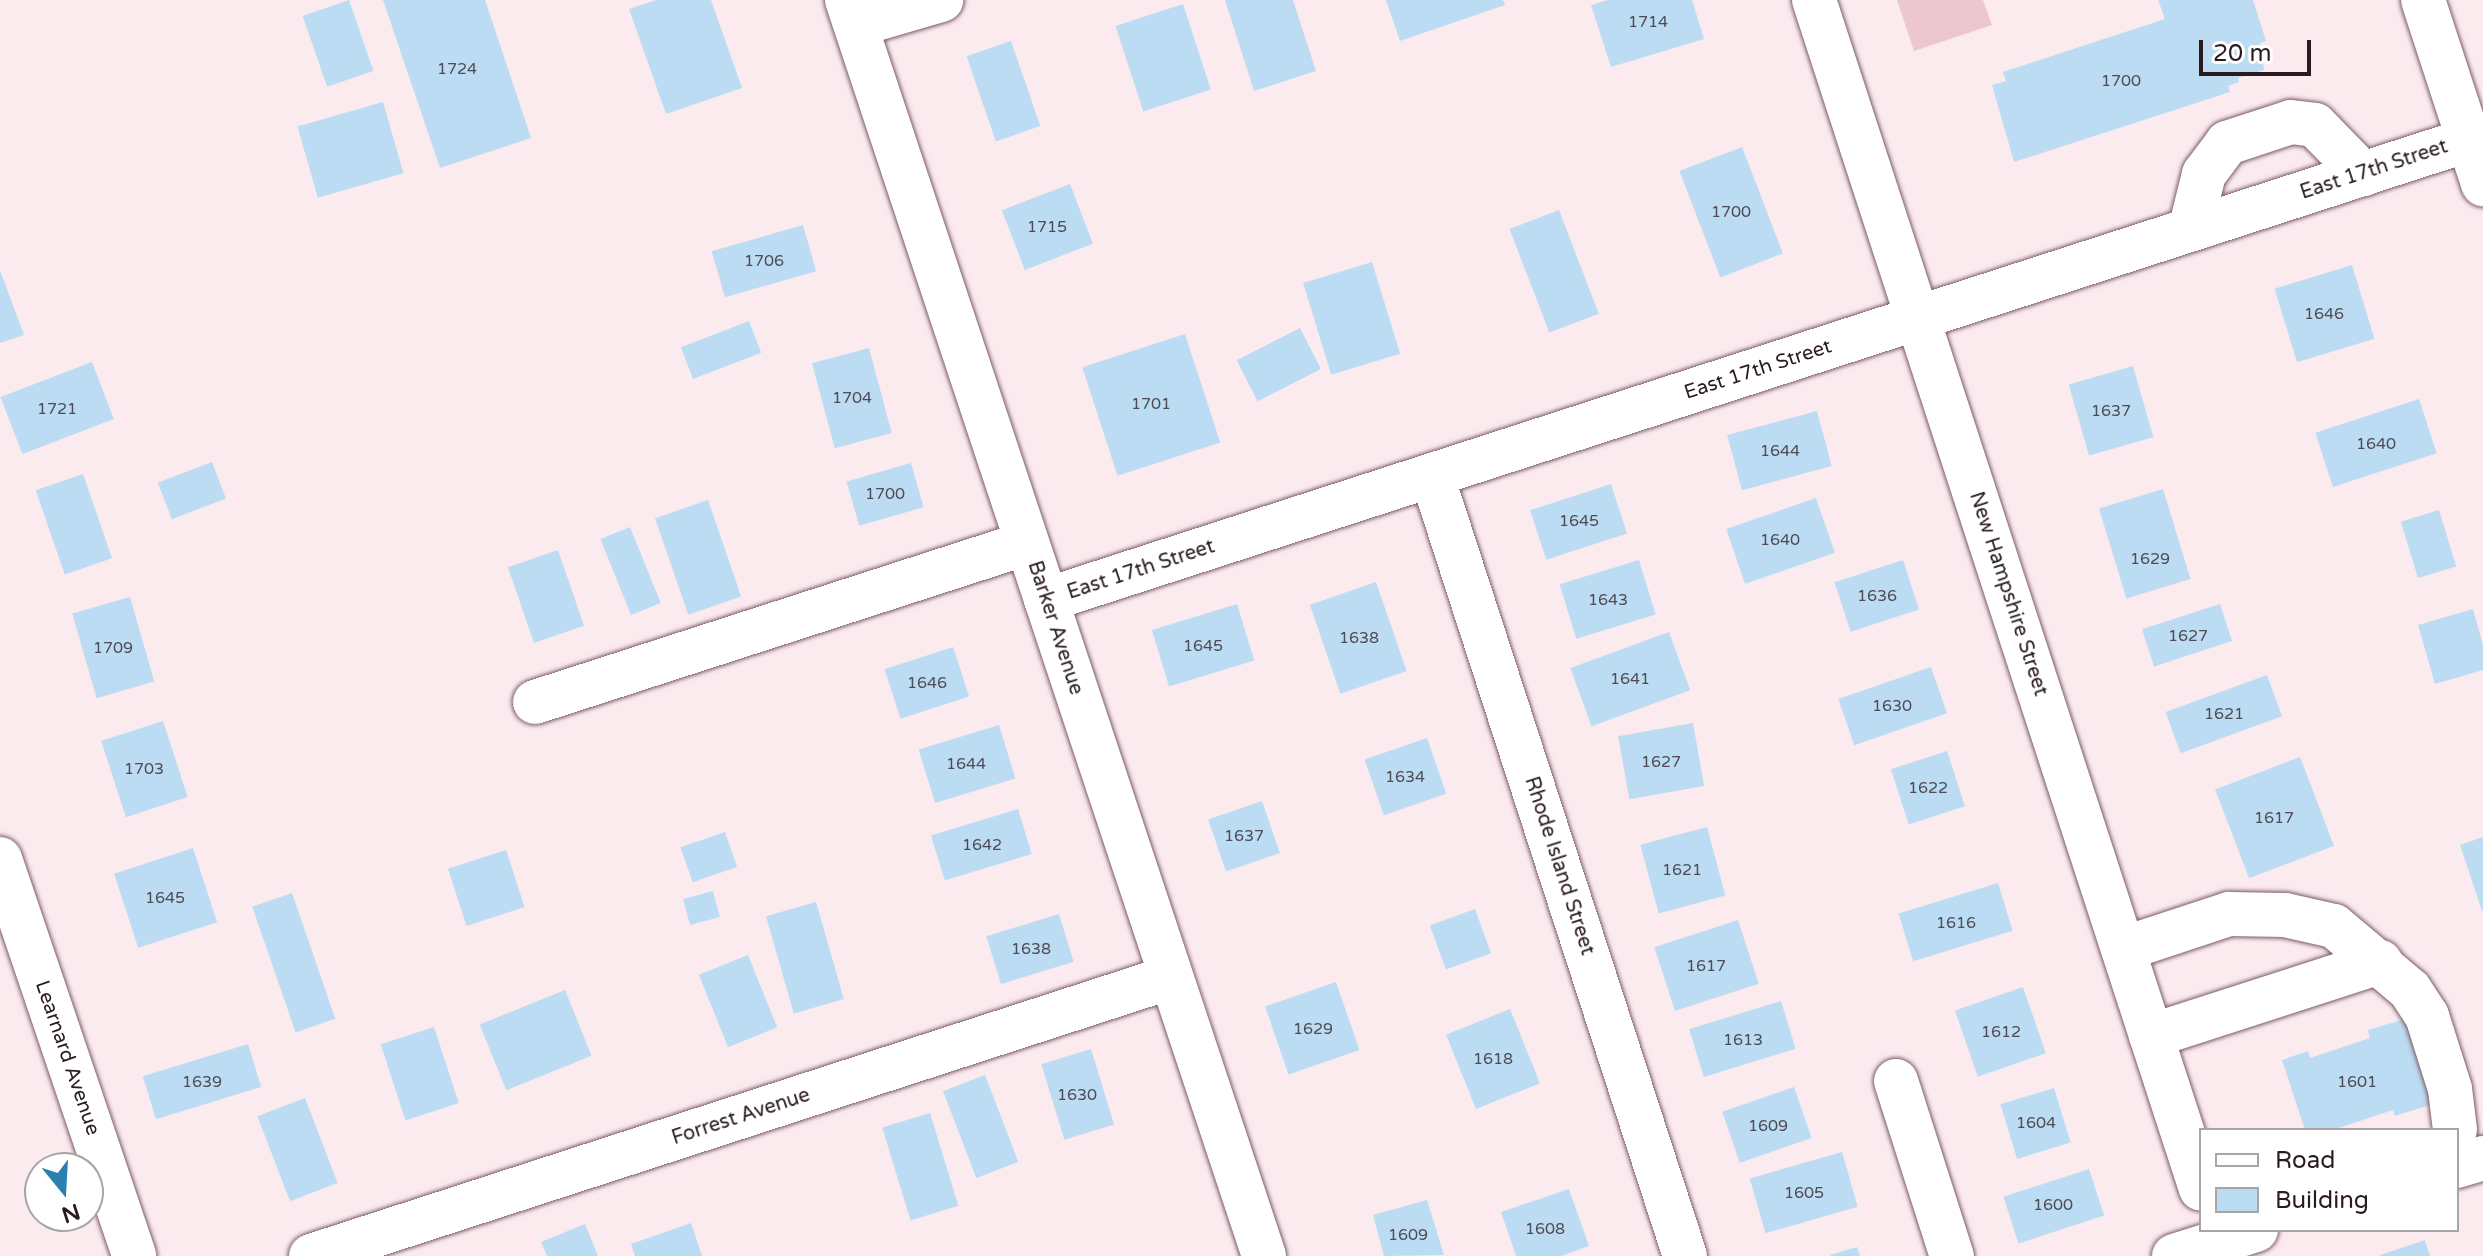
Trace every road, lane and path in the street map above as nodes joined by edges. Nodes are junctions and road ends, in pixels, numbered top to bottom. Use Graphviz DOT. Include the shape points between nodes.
graph roads {
  1 [pos="941,0"];
  2 [pos="1814,0"];
  3 [pos="2423,0"];
  4 [pos="852,13"];
  5 [pos="2476,137"];
  6 [pos="2363,174"];
  7 [pos="2483,184"];
  8 [pos="2190,230"];
  9 [pos="1918,318"];
  10 [pos="1432,476"];
  11 [pos="1027,543"];
  12 [pos="1046,600"];
  13 [pos="535,702"];
  14 [pos="0,859"];
  15 [pos="2123,949"];
  16 [pos="2380,962"];
  17 [pos="17,964"];
  18 [pos="1171,977"];
  19 [pos="2151,1036"];
  20 [pos="1896,1081"];
  21 [pos="2458,1128"];
  22 [pos="2199,1183"];
  23 [pos="2228,1239"];
  24 [pos="134,1256"];
  25 [pos="311,1256"];
  26 [pos="1264,1256"];
  27 [pos="1685,1256"];
  28 [pos="1952,1256"];
  29 [pos="2174,1256"];
  1 -- 4 [label="street"];
  2 -- 9 [label="street, New Hampshire Street"];
  3 -- 5 [label="street"];
  4 -- 11 [label="street, Barker Avenue"];
  5 -- 6 [label="street, East 17th Street"];
  5 -- 7 [label="street"];
  6 -- 8 [label="street, East 17th Street"];
  6 -- 8 [label="street" via="2315,125 2278,126 2227,143 2213,155"];
  8 -- 9 [label="street, East 17th Street"];
  9 -- 10 [label="street, East 17th Street"];
  9 -- 15 [label="street, New Hampshire Street"];
  10 -- 12 [label="street, East 17th Street"];
  10 -- 27 [label="street, Rhode Island Street"];
  11 -- 12 [label="street, Barker Avenue"];
  11 -- 13 [label="street"];
  12 -- 18 [label="street, Barker Avenue"];
  14 -- 17 [label="street, Learnard Avenue"];
  15 -- 16 [label="street" via="2229,914 2285,915 2334,926"];
  15 -- 19 [label="street, New Hampshire Street"];
  16 -- 19 [label="street"];
  16 -- 21 [label="street" via="2410,990 2427,1016"];
  17 -- 24 [label="street, Learnard Avenue"];
  18 -- 25 [label="street, Forrest Avenue"];
  18 -- 26 [label="street, Barker Avenue"];
  19 -- 22 [label="street, New Hampshire Street"];
  20 -- 28 [label="street"];
  23 -- 29 [label="street"];
}
